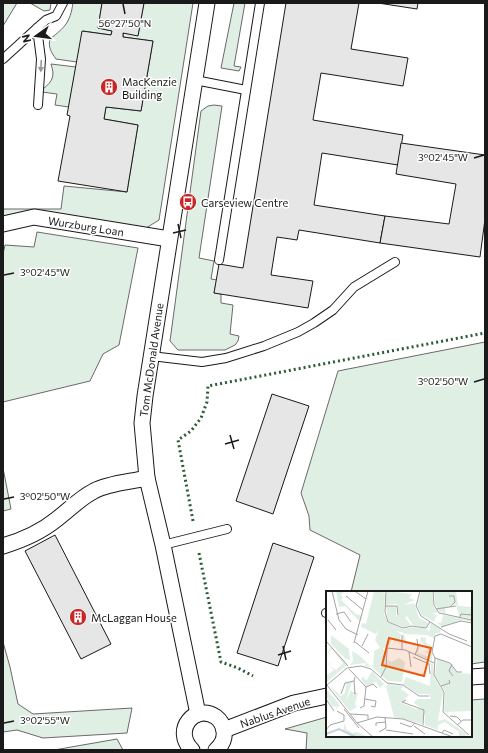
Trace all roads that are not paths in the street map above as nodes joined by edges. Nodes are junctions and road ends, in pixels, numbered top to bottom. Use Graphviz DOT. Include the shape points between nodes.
graph roads {
  1 [pos="63,3"];
  2 [pos="206,3"];
  3 [pos="260,3"];
  4 [pos="36,28"];
  5 [pos="3,59"];
  6 [pos="195,80"];
  7 [pos="246,90"];
  8 [pos="38,105"];
  9 [pos="3,224"];
  10 [pos="169,239"];
  11 [pos="219,260"];
  12 [pos="395,262"];
  13 [pos="151,356"];
  14 [pos="147,478"];
  15 [pos="227,529"];
  16 [pos="163,545"];
  17 [pos="3,546"];
  18 [pos="485,676"];
  19 [pos="472,677"];
  20 [pos="326,696"];
  21 [pos="198,714"];
  22 [pos="224,730"];
  23 [pos="192,750"];
  24 [pos="216,750"];
  1 -- 4 [label="lane" via="56,16"];
  2 -- 6 [label="street, Tom McDonald Avenue"];
  3 -- 7 [label="lane"];
  4 -- 5 [label="lane"];
  4 -- 8 [label="lane, one-way" via="41,59"];
  6 -- 7 [label="lane"];
  6 -- 10 [label="street, Tom McDonald Avenue"];
  7 -- 11 [label="lane"];
  9 -- 10 [label="street, Wurzburg Loan" via="34,218"];
  10 -- 13 [label="street, Tom McDonald Avenue"];
  12 -- 13 [label="lane" via="354,287 333,310 314,323 264,346 226,358 202,362"];
  13 -- 14 [label="street, Tom McDonald Avenue" via="142,423"];
  14 -- 16 [label="street, Tom McDonald Avenue"];
  14 -- 17 [label="street" via="93,491 30,537"];
  15 -- 16 [label="lane"];
  16 -- 21 [label="street, Tom McDonald Avenue"];
  18 -- 19 [label="street"];
  20 -- 22 [label="street, Nablus Avenue" via="294,703"];
  21 -- 22 [label="street" via="214,716"];
  21 -- 23 [label="street" via="190,718 184,731 184,738"];
  22 -- 24 [label="street" via="222,744"];
}
